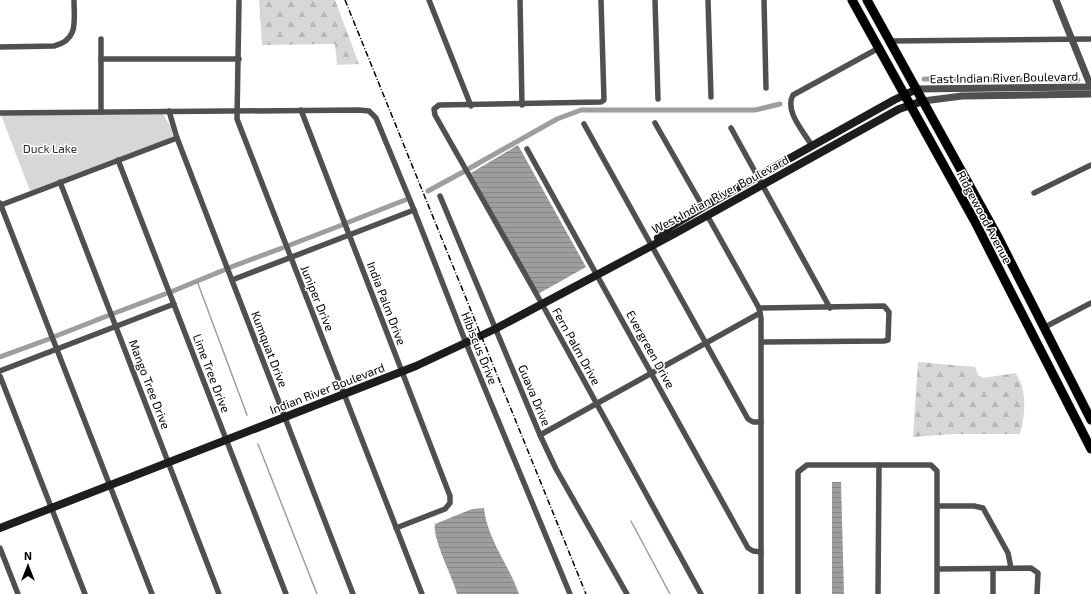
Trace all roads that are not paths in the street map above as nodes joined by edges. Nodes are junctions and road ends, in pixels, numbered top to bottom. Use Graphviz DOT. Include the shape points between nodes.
graph roads {
  1 [pos="74,0"];
  2 [pos="429,0"];
  3 [pos="520,0"];
  4 [pos="601,0"];
  5 [pos="655,0"];
  6 [pos="708,0"];
  7 [pos="764,0"];
  8 [pos="852,0"];
  9 [pos="867,0"];
  10 [pos="1056,0"];
  11 [pos="239,2"];
  12 [pos="102,39"];
  13 [pos="1072,39"];
  14 [pos="1091,39"];
  15 [pos="890,42"];
  16 [pos="0,47"];
  17 [pos="879,48"];
  18 [pos="239,59"];
  19 [pos="102,60"];
  20 [pos="1091,87"];
  21 [pos="766,88"];
  22 [pos="962,88"];
  23 [pos="917,89"];
  24 [pos="904,94"];
  25 [pos="1091,94"];
  26 [pos="962,96"];
  27 [pos="711,97"];
  28 [pos="658,99"];
  29 [pos="923,101"];
  30 [pos="522,105"];
  31 [pos="910,105"];
  32 [pos="471,106"];
  33 [pos="301,110"];
  34 [pos="169,111"];
  35 [pos="237,111"];
  36 [pos="102,112"];
  37 [pos="0,113"];
  38 [pos="655,123"];
  39 [pos="584,124"];
  40 [pos="731,128"];
  41 [pos="177,138"];
  42 [pos="812,146"];
  43 [pos="526,149"];
  44 [pos="118,160"];
  45 [pos="1091,165"];
  46 [pos="758,176"];
  47 [pos="60,182"];
  48 [pos="762,184"];
  49 [pos="1034,193"];
  50 [pos="440,196"];
  51 [pos="0,204"];
  52 [pos="703,207"];
  53 [pos="414,210"];
  54 [pos="707,215"];
  55 [pos="974,220"];
  56 [pos="349,235"];
  57 [pos="998,237"];
  58 [pos="652,244"];
  59 [pos="290,258"];
  60 [pos="597,274"];
  61 [pos="232,280"];
  62 [pos="1091,303"];
  63 [pos="174,304"];
  64 [pos="542,304"];
  65 [pos="830,308"];
  66 [pos="1020,310"];
  67 [pos="759,311"];
  68 [pos="115,326"];
  69 [pos="1045,327"];
  70 [pos="495,329"];
  71 [pos="1033,334"];
  72 [pos="762,342"];
  73 [pos="466,343"];
  74 [pos="706,343"];
  75 [pos="56,349"];
  76 [pos="1059,356"];
  77 [pos="0,371"];
  78 [pos="402,372"];
  79 [pos="651,374"];
  80 [pos="0,376"];
  81 [pos="344,394"];
  82 [pos="597,404"];
  83 [pos="1069,406"];
  84 [pos="285,417"];
  85 [pos="1091,420"];
  86 [pos="762,422"];
  87 [pos="540,435"];
  88 [pos="227,440"];
  89 [pos="1091,440"];
  90 [pos="1091,449"];
  91 [pos="168,463"];
  92 [pos="878,465"];
  93 [pos="110,486"];
  94 [pos="938,506"];
  95 [pos="51,508"];
  96 [pos="0,528"];
  97 [pos="396,528"];
  98 [pos="0,548"];
  99 [pos="761,552"];
  100 [pos="1011,568"];
  101 [pos="938,569"];
  102 [pos="994,569"];
  103 [pos="18,594"];
  104 [pos="85,594"];
  105 [pos="152,594"];
  106 [pos="219,594"];
  107 [pos="286,594"];
  108 [pos="353,594"];
  109 [pos="422,594"];
  110 [pos="570,594"];
  111 [pos="627,594"];
  112 [pos="701,594"];
  113 [pos="762,594"];
  114 [pos="798,594"];
  115 [pos="878,594"];
  116 [pos="937,594"];
  117 [pos="993,594"];
  118 [pos="1037,594"];
  1 -- 16 [label="street" via="74,30 69,39 62,44"];
  2 -- 32 [label="street"];
  3 -- 30 [label="street"];
  4 -- 30 [label="street" via="604,100"];
  5 -- 28 [label="street"];
  6 -- 27 [label="street"];
  7 -- 21 [label="street"];
  8 -- 17 [label="main road, Ridgewood Avenue"];
  9 -- 15 [label="main road, Ridgewood Avenue"];
  10 -- 13 [label="street"];
  11 -- 18 [label="street, Juniper Drive"];
  12 -- 19 [label="street"];
  13 -- 14 [label="street"];
  13 -- 15 [label="street"];
  13 -- 20 [label="street"];
  15 -- 23 [label="main road, Ridgewood Avenue"];
  17 -- 24 [label="main road, Ridgewood Avenue"];
  17 -- 42 [label="street" via="793,95 790,102 791,110"];
  18 -- 19 [label="street"];
  18 -- 35 [label="street, Juniper Drive"];
  19 -- 36 [label="street"];
  20 -- 22 [label="street, East Indian River Boulevard"];
  22 -- 23 [label="street, East Indian River Boulevard"];
  22 -- 26 [label="street"];
  23 -- 24 [label="main road, West Indian River Boulevard"];
  23 -- 29 [label="main road, Ridgewood Avenue"];
  24 -- 31 [label="main road, Ridgewood Avenue"];
  24 -- 42 [label="main road, West Indian River Boulevard"];
  25 -- 26 [label="street, East Indian River Boulevard"];
  26 -- 29 [label="street, East Indian River Boulevard"];
  29 -- 31 [label="main road, West Indian River Boulevard"];
  29 -- 57 [label="main road, Ridgewood Avenue"];
  30 -- 32 [label="street"];
  31 -- 48 [label="main road, West Indian River Boulevard"];
  31 -- 55 [label="main road, Ridgewood Avenue"];
  32 -- 64 [label="street, Fern Palm Drive" via="439,105 434,109 435,115"];
  33 -- 35 [label="street"];
  33 -- 53 [label="street, Hibiscus Drive" via="369,111 376,118"];
  33 -- 56 [label="street, India Palm Drive"];
  34 -- 35 [label="street"];
  34 -- 36 [label="street"];
  34 -- 41 [label="street, Kumquat Drive"];
  35 -- 59 [label="street, Juniper Drive" via="237,119"];
  36 -- 37 [label="street"];
  38 -- 52 [label="street"];
  39 -- 58 [label="street"];
  40 -- 46 [label="street"];
  41 -- 44 [label="street"];
  41 -- 61 [label="street, Kumquat Drive"];
  42 -- 46 [label="main road, West Indian River Boulevard"];
  43 -- 60 [label="street, Evergreen Drive"];
  44 -- 47 [label="street"];
  44 -- 63 [label="street, Lime Tree Drive"];
  45 -- 49 [label="street"];
  46 -- 48 [label="street"];
  46 -- 52 [label="main road, West Indian River Boulevard"];
  47 -- 51 [label="street"];
  47 -- 68 [label="street, Mango Tree Drive"];
  48 -- 54 [label="main road, West Indian River Boulevard"];
  48 -- 65 [label="street"];
  50 -- 70 [label="street, Guava Drive"];
  51 -- 75 [label="street"];
  52 -- 58 [label="main road, West Indian River Boulevard" via="670,227"];
  53 -- 56 [label="street"];
  53 -- 73 [label="street, Hibiscus Drive"];
  54 -- 58 [label="main road, West Indian River Boulevard"];
  54 -- 67 [label="street"];
  55 -- 57 [label="main road" via="985,223"];
  55 -- 66 [label="main road, Ridgewood Avenue"];
  56 -- 59 [label="street"];
  56 -- 78 [label="street, India Palm Drive"];
  57 -- 69 [label="main road, Ridgewood Avenue"];
  58 -- 60 [label="main road, Indian River Boulevard"];
  58 -- 74 [label="street"];
  59 -- 61 [label="street"];
  59 -- 81 [label="street, Juniper Drive"];
  60 -- 64 [label="main road, Indian River Boulevard"];
  60 -- 79 [label="street, Evergreen Drive"];
  61 -- 84 [label="street, Kumquat Drive"];
  62 -- 69 [label="street"];
  63 -- 68 [label="street"];
  63 -- 88 [label="street, Lime Tree Drive"];
  64 -- 70 [label="main road, Indian River Boulevard"];
  64 -- 82 [label="street, Fern Palm Drive"];
  65 -- 67 [label="street"];
  65 -- 72 [label="street" via="884,306 889,312 888,340"];
  66 -- 69 [label="main road" via="1036,325"];
  66 -- 71 [label="main road, Ridgewood Avenue"];
  67 -- 72 [label="street"];
  67 -- 74 [label="street"];
  68 -- 75 [label="street"];
  68 -- 91 [label="street, Mango Tree Drive"];
  69 -- 76 [label="main road, Ridgewood Avenue"];
  70 -- 73 [label="main road, Indian River Boulevard"];
  70 -- 87 [label="street, Guava Drive"];
  71 -- 76 [label="main road" via="1040,334 1046,338"];
  71 -- 83 [label="main road, Ridgewood Avenue"];
  72 -- 86 [label="street"];
  73 -- 78 [label="main road, Indian River Boulevard"];
  73 -- 110 [label="street, Hibiscus Drive"];
  74 -- 79 [label="street"];
  74 -- 86 [label="street" via="748,419"];
  75 -- 77 [label="street"];
  75 -- 93 [label="street"];
  76 -- 85 [label="main road, Ridgewood Avenue"];
  78 -- 81 [label="main road, Indian River Boulevard"];
  78 -- 97 [label="street, India Palm Drive" via="450,496 450,504 445,509"];
  79 -- 82 [label="street"];
  79 -- 99 [label="street, Evergreen Drive" via="748,548"];
  80 -- 95 [label="street"];
  81 -- 84 [label="main road, Indian River Boulevard"];
  81 -- 97 [label="street, Juniper Drive"];
  82 -- 87 [label="street"];
  82 -- 112 [label="street, Fern Palm Drive"];
  83 -- 89 [label="main road" via="1076,411"];
  83 -- 90 [label="main road, Ridgewood Avenue"];
  84 -- 88 [label="main road, Indian River Boulevard"];
  84 -- 108 [label="street, Kumquat Drive"];
  86 -- 99 [label="street"];
  87 -- 111 [label="street, Guava Drive" via="556,469"];
  88 -- 91 [label="main road, Indian River Boulevard"];
  88 -- 107 [label="street, Lime Tree Drive"];
  91 -- 93 [label="main road, Indian River Boulevard"];
  91 -- 106 [label="street, Mango Tree Drive"];
  92 -- 94 [label="street" via="934,466 938,475"];
  92 -- 114 [label="street" via="807,465 801,468 798,477"];
  92 -- 115 [label="street"];
  93 -- 95 [label="main road, Indian River Boulevard"];
  93 -- 105 [label="street"];
  94 -- 100 [label="street" via="983,508 1008,554"];
  94 -- 101 [label="street"];
  95 -- 96 [label="main road, Indian River Boulevard"];
  95 -- 104 [label="street"];
  97 -- 109 [label="street, Juniper Drive"];
  98 -- 103 [label="street"];
  99 -- 113 [label="street"];
  100 -- 102 [label="street"];
  100 -- 118 [label="street" via="1031,568 1037,571"];
  101 -- 102 [label="street"];
  101 -- 116 [label="street"];
  102 -- 117 [label="street"];
}
